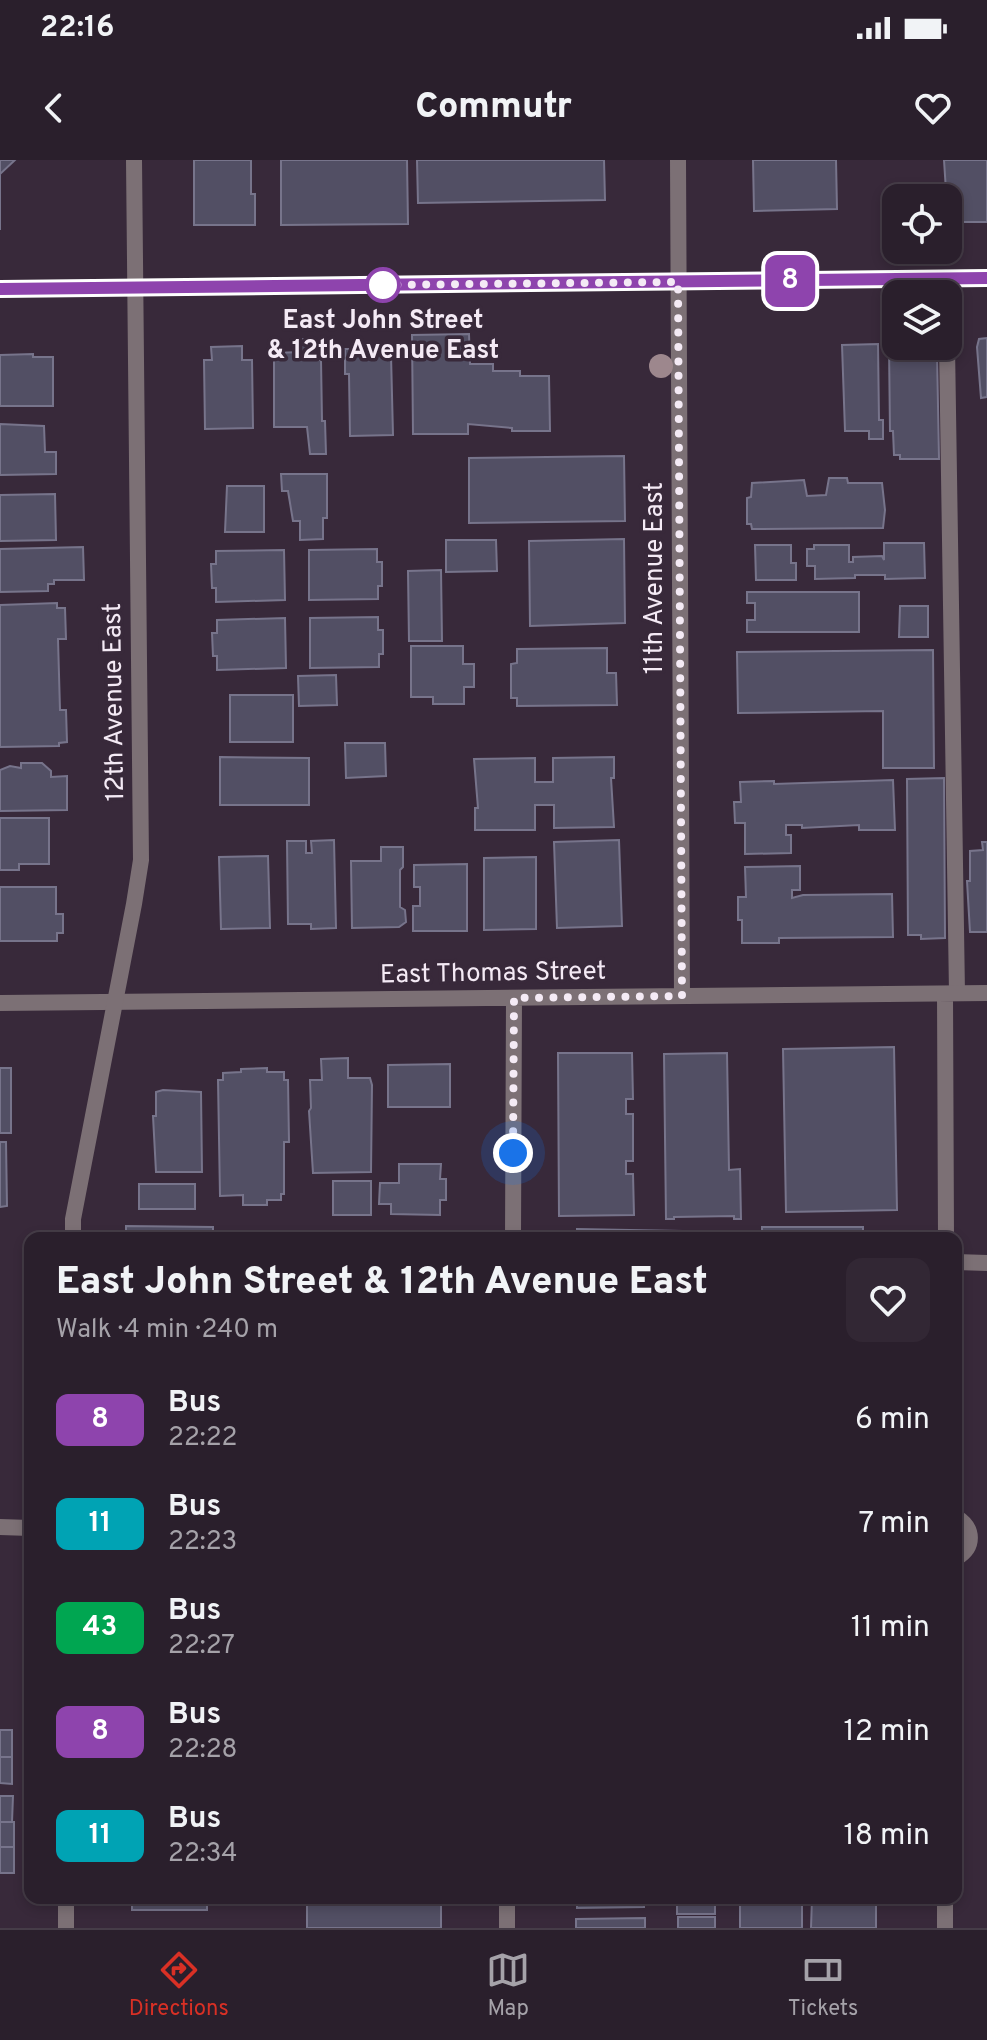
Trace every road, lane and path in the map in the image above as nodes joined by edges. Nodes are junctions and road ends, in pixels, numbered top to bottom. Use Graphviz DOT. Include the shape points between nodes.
graph roads {
  1 [pos="134,160"];
  2 [pos="678,160"];
  3 [pos="987,278"];
  4 [pos="678,282"];
  5 [pos="962,283"];
  6 [pos="882,285"];
  7 [pos="136,287"];
  8 [pos="0,289"];
  9 [pos="947,360"];
  10 [pos="987,993"];
  11 [pos="951,994"];
  12 [pos="682,996"];
  13 [pos="514,998"];
  14 [pos="113,1002"];
  15 [pos="0,1003"];
  16 [pos="73,1232"];
  17 [pos="513,1232"];
  18 [pos="946,1232"];
  19 [pos="962,1262"];
  20 [pos="987,1263"];
  21 [pos="962,1522"];
  22 [pos="0,1527"];
  23 [pos="24,1528"];
  24 [pos="979,1537"];
  25 [pos="962,1552"];
  26 [pos="66,1904"];
  27 [pos="507,1904"];
  28 [pos="945,1904"];
  29 [pos="66,1928"];
  30 [pos="507,1928"];
  31 [pos="945,1928"];
  1 -- 7 [label="street, 12th Avenue East"];
  2 -- 4 [label="street, 11th Avenue East"];
  3 -- 5 [label="street"];
  4 -- 6 [label="street"];
  4 -- 7 [label="street"];
  4 -- 12 [label="street, 11th Avenue East"];
  7 -- 8 [label="street"];
  7 -- 14 [label="street, 12th Avenue East" via="141,860"];
  9 -- 11 [label="street"];
  10 -- 11 [label="street, East Thomas Street"];
  11 -- 12 [label="street, East Thomas Street"];
  11 -- 18 [label="street"];
  12 -- 13 [label="street, East Thomas Street"];
  13 -- 14 [label="street, East Thomas Street"];
  13 -- 17 [label="street"];
  14 -- 15 [label="street, East Thomas Street"];
  14 -- 16 [label="street, 12th Avenue East"];
  19 -- 20 [label="street"];
  21 -- 24 [label="street"];
  22 -- 23 [label="street"];
  24 -- 25 [label="street"];
  26 -- 29 [label="street"];
  27 -- 30 [label="street"];
  28 -- 31 [label="street"];
}
